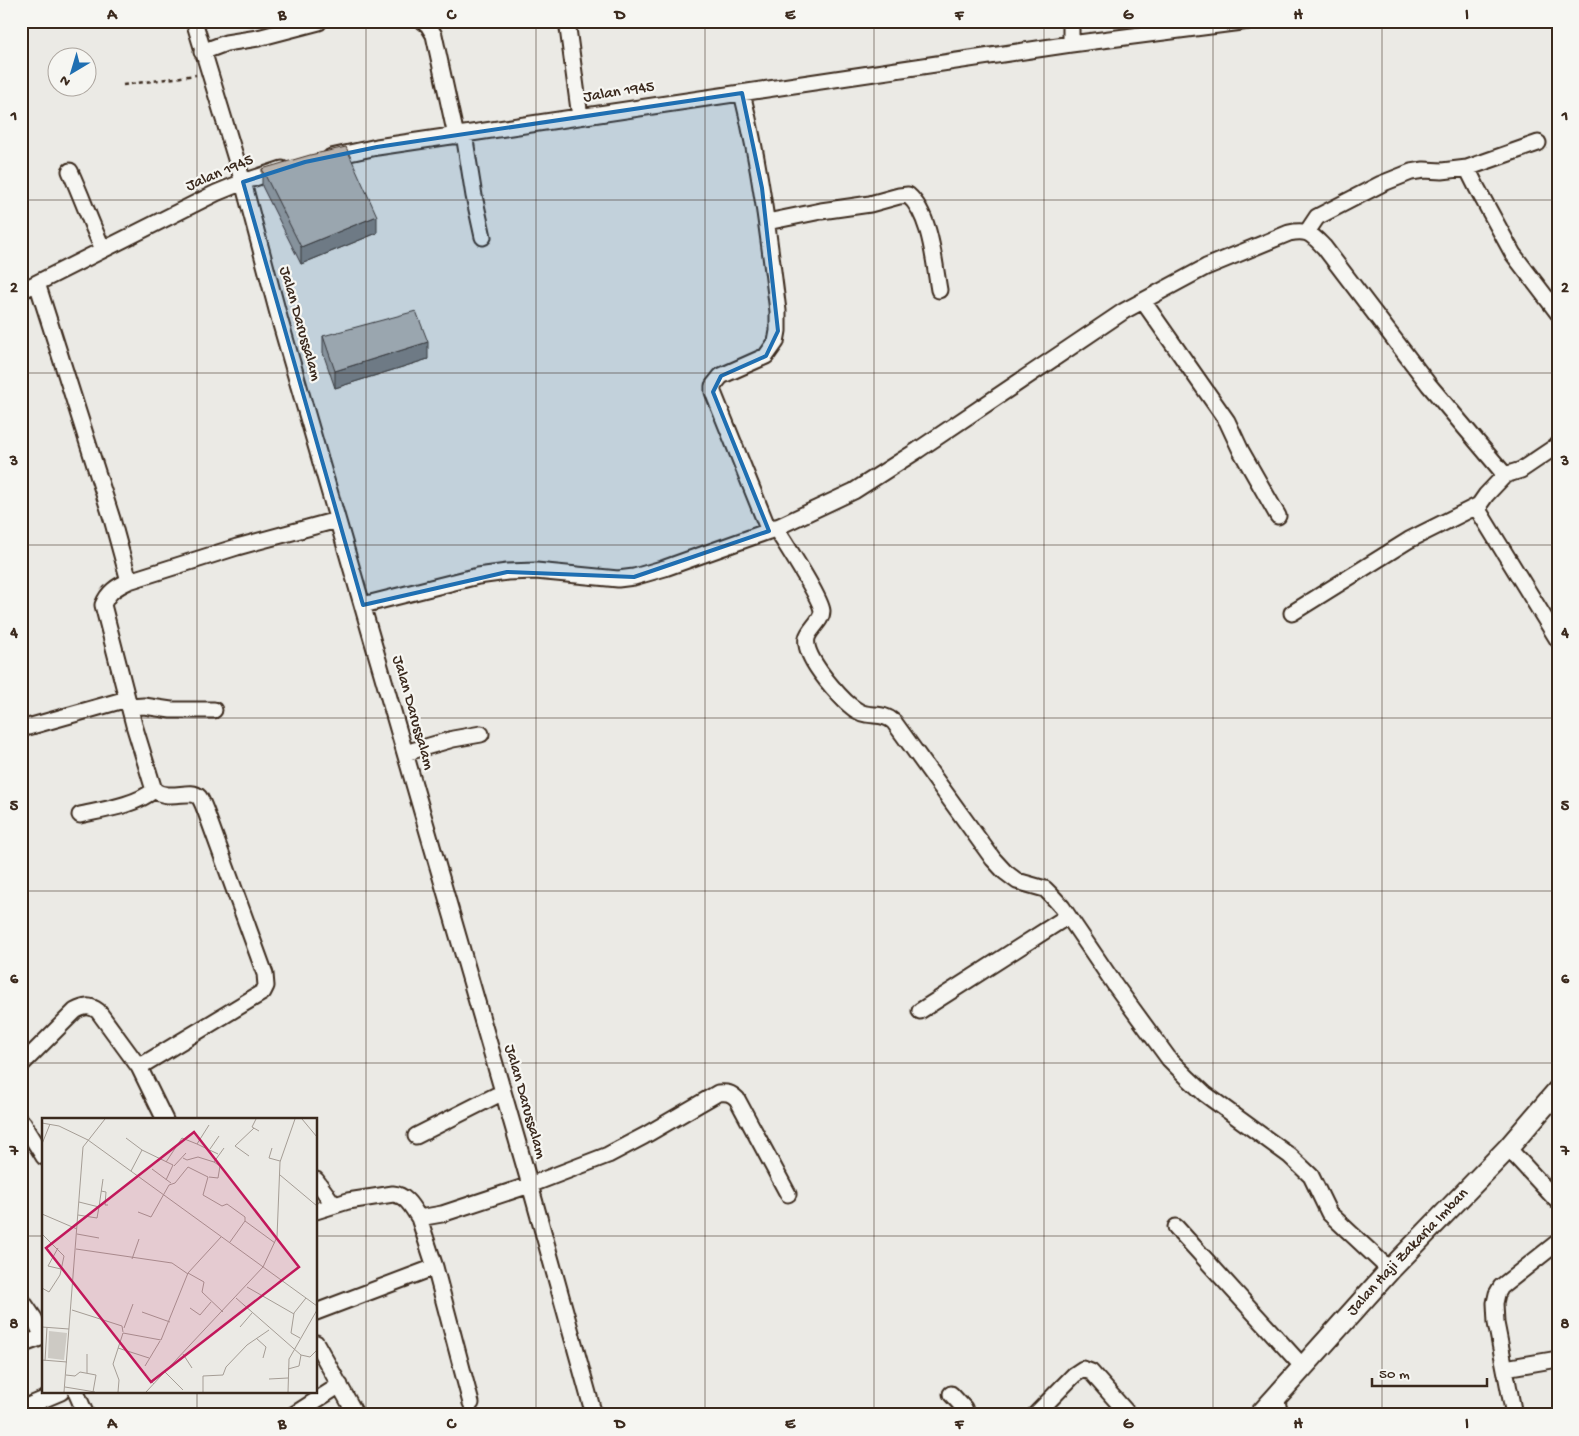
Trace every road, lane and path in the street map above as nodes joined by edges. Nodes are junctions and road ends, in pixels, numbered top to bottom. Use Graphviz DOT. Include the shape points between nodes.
graph roads {
  1 [pos="194,21"];
  2 [pos="423,21"];
  3 [pos="567,21"];
  4 [pos="1071,21"];
  5 [pos="1249,21"];
  6 [pos="319,22"];
  7 [pos="1222,23"];
  8 [pos="1071,44"];
  9 [pos="202,52"];
  10 [pos="208,73"];
  11 [pos="123,85"];
  12 [pos="742,93"];
  13 [pos="580,117"];
  14 [pos="460,135"];
  15 [pos="1538,143"];
  16 [pos="314,160"];
  17 [pos="297,164"];
  18 [pos="1467,168"];
  19 [pos="70,171"];
  20 [pos="242,182"];
  21 [pos="767,222"];
  22 [pos="1307,232"];
  23 [pos="483,237"];
  24 [pos="103,250"];
  25 [pos="36,283"];
  26 [pos="21,290"];
  27 [pos="939,290"];
  28 [pos="1143,301"];
  29 [pos="1558,312"];
  30 [pos="1558,445"];
  31 [pos="1505,475"];
  32 [pos="1479,504"];
  33 [pos="1278,516"];
  34 [pos="337,520"];
  35 [pos="772,529"];
  36 [pos="129,581"];
  37 [pos="363,605"];
  38 [pos="1292,613"];
  39 [pos="1558,640"];
  40 [pos="128,703"];
  41 [pos="214,710"];
  42 [pos="21,729"];
  43 [pos="481,734"];
  44 [pos="406,753"];
  45 [pos="154,790"];
  46 [pos="80,815"];
  47 [pos="1068,916"];
  48 [pos="920,1011"];
  49 [pos="21,1065"];
  50 [pos="139,1067"];
  51 [pos="1558,1090"];
  52 [pos="503,1092"];
  53 [pos="164,1118"];
  54 [pos="22,1124"];
  55 [pos="416,1136"];
  56 [pos="1508,1148"];
  57 [pos="42,1155"];
  58 [pos="318,1183"];
  59 [pos="530,1185"];
  60 [pos="788,1194"];
  61 [pos="1558,1202"];
  62 [pos="334,1205"];
  63 [pos="318,1210"];
  64 [pos="419,1218"];
  65 [pos="1176,1227"];
  66 [pos="1558,1242"];
  67 [pos="435,1268"];
  68 [pos="1390,1270"];
  69 [pos="21,1299"];
  70 [pos="318,1311"];
  71 [pos="42,1333"];
  72 [pos="42,1338"];
  73 [pos="21,1345"];
  74 [pos="318,1346"];
  75 [pos="1558,1359"];
  76 [pos="1303,1367"];
  77 [pos="1505,1368"];
  78 [pos="340,1385"];
  79 [pos="56,1394"];
  80 [pos="77,1394"];
  81 [pos="951,1394"];
  82 [pos="471,1403"];
  83 [pos="1278,1406"];
  84 [pos="21,1409"];
  85 [pos="86,1415"];
  86 [pos="293,1415"];
  87 [pos="356,1415"];
  88 [pos="594,1415"];
  89 [pos="967,1415"];
  90 [pos="1036,1415"];
  91 [pos="1129,1415"];
  92 [pos="1260,1415"];
  93 [pos="1514,1415"];
  1 -- 9 [label="street, Jalan Darussalam"];
  2 -- 14 [label="street" via="434,35"];
  3 -- 13 [label="street"];
  4 -- 8 [label="street"];
  5 -- 7 [label="street, Jalan 1945"];
  6 -- 9 [label="street" via="226,43"];
  7 -- 8 [label="street, Jalan 1945"];
  8 -- 12 [label="street, Jalan 1945"];
  9 -- 10 [label="street, Jalan Darussalam"];
  10 -- 11 [label="path"];
  10 -- 20 [label="street, Jalan Darussalam"];
  12 -- 13 [label="street, Jalan 1945"];
  12 -- 21 [label="street" via="754,140"];
  13 -- 14 [label="street, Jalan 1945"];
  14 -- 16 [label="street, Jalan 1945"];
  14 -- 23 [label="street"];
  15 -- 18 [label="street"];
  17 -- 20 [label="street, Jalan 1945"];
  18 -- 22 [label="street" via="1411,172 1317,217"];
  18 -- 29 [label="street" via="1513,254"];
  19 -- 24 [label="street"];
  20 -- 24 [label="street, Jalan 1945"];
  20 -- 34 [label="street, Jalan Darussalam"];
  21 -- 27 [label="street" via="908,195 922,213 932,246"];
  21 -- 35 [label="street" via="778,312 776,342 766,356 721,376 713,386 713,392"];
  22 -- 28 [label="street" via="1288,233 1206,267"];
  22 -- 31 [label="street" via="1334,259 1418,370"];
  24 -- 25 [label="street, Jalan 1945"];
  25 -- 26 [label="street, Jalan 1945"];
  25 -- 36 [label="street"];
  28 -- 33 [label="street" via="1227,421"];
  28 -- 35 [label="street" via="854,490"];
  30 -- 31 [label="street" via="1521,470"];
  31 -- 32 [label="street"];
  32 -- 38 [label="street" via="1409,540"];
  32 -- 39 [label="street" via="1484,521"];
  34 -- 36 [label="street"];
  34 -- 37 [label="street, Jalan Darussalam"];
  35 -- 37 [label="street" via="634,577 618,579 536,571 507,572 478,576"];
  35 -- 47 [label="street" via="822,610 807,639 807,647 827,680 856,710 863,714 886,716 894,722 993,859 1017,880 1045,890"];
  36 -- 40 [label="street" via="112,590 103,605"];
  37 -- 44 [label="street, Jalan Darussalam"];
  40 -- 41 [label="street" via="171,710"];
  40 -- 42 [label="street"];
  40 -- 45 [label="street"];
  43 -- 44 [label="street"];
  44 -- 52 [label="street, Jalan Darussalam"];
  45 -- 46 [label="street" via="138,799"];
  45 -- 50 [label="street" via="166,796 186,794 200,798 266,986 263,992"];
  47 -- 48 [label="street"];
  47 -- 68 [label="street" via="1170,1059 1205,1094 1306,1170 1330,1213"];
  49 -- 50 [label="street" via="75,1011 88,1006 98,1011"];
  50 -- 53 [label="street"];
  51 -- 56 [label="main road, Jalan Haji Zakaria Imban"];
  52 -- 55 [label="street"];
  52 -- 59 [label="street, Jalan Darussalam"];
  54 -- 57 [label="street"];
  56 -- 61 [label="street"];
  56 -- 68 [label="main road, Jalan Haji Zakaria Imban"];
  58 -- 62 [label="street"];
  59 -- 60 [label="street" via="608,1155 725,1092 737,1099"];
  59 -- 64 [label="street" via="442,1214"];
  59 -- 88 [label="street, Jalan Darussalam"];
  62 -- 63 [label="street"];
  62 -- 64 [label="street" via="400,1194"];
  64 -- 67 [label="street"];
  65 -- 76 [label="street"];
  66 -- 77 [label="street" via="1501,1287 1497,1294 1494,1303 1496,1323"];
  67 -- 70 [label="street"];
  67 -- 82 [label="street"];
  68 -- 76 [label="main road, Jalan Haji Zakaria Imban"];
  69 -- 71 [label="street"];
  72 -- 73 [label="street"];
  74 -- 78 [label="street"];
  75 -- 77 [label="street"];
  76 -- 83 [label="main road, Jalan Haji Zakaria Imban"];
  77 -- 93 [label="street"];
  78 -- 86 [label="street"];
  78 -- 87 [label="street"];
  79 -- 84 [label="street"];
  80 -- 85 [label="street"];
  81 -- 89 [label="street"];
  83 -- 92 [label="main road, Jalan Haji Zakaria Imban"];
  90 -- 91 [label="street" via="1083,1369 1091,1372"];
}
